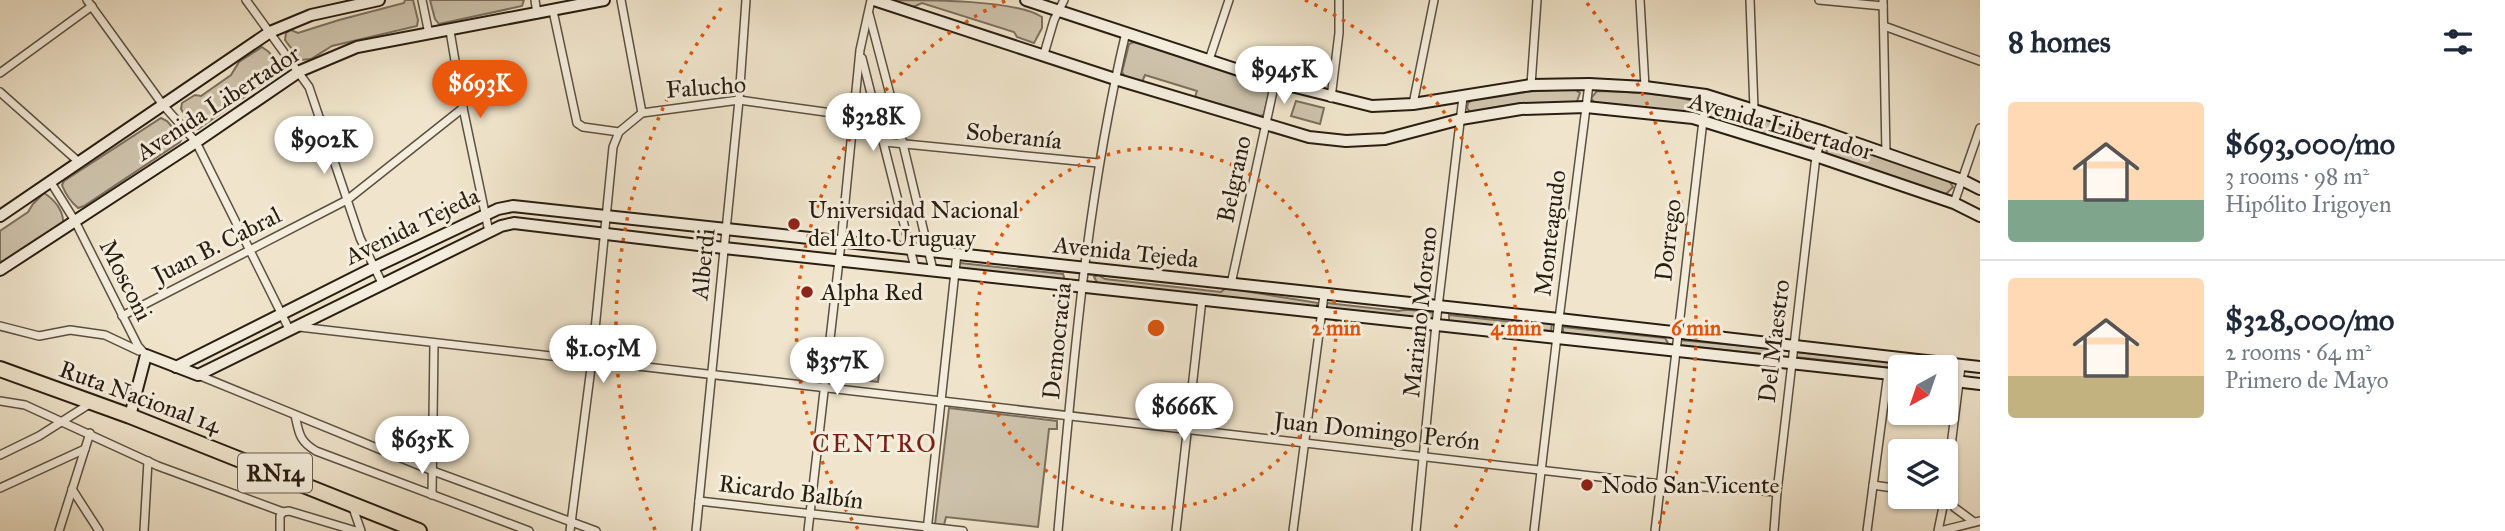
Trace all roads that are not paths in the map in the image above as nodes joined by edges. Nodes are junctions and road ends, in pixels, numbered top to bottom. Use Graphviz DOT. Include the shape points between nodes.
graph roads {
  1 [pos="246,0"];
  2 [pos="379,0"];
  3 [pos="422,0"];
  4 [pos="535,0"];
  5 [pos="604,0"];
  6 [pos="621,0"];
  7 [pos="746,0"];
  8 [pos="1026,0"];
  9 [pos="1229,0"];
  10 [pos="1339,0"];
  11 [pos="1434,0"];
  12 [pos="1537,0"];
  13 [pos="1640,0"];
  14 [pos="1750,0"];
  15 [pos="1819,0"];
  16 [pos="89,3"];
  17 [pos="871,3"];
  18 [pos="1883,3"];
  19 [pos="1058,5"];
  20 [pos="553,11"];
  21 [pos="537,14"];
  22 [pos="1884,26"];
  23 [pos="450,31"];
  24 [pos="270,32"];
  25 [pos="1126,32"];
  26 [pos="429,34"];
  27 [pos="860,50"];
  28 [pos="1044,54"];
  29 [pos="1209,60"];
  30 [pos="1980,61"];
  31 [pos="300,71"];
  32 [pos="0,73"];
  33 [pos="1115,79"];
  34 [pos="1275,82"];
  35 [pos="1531,85"];
  36 [pos="1590,85"];
  37 [pos="1645,87"];
  38 [pos="0,92"];
  39 [pos="1706,95"];
  40 [pos="1331,97"];
  41 [pos="1464,97"];
  42 [pos="739,100"];
  43 [pos="1413,104"];
  44 [pos="163,105"];
  45 [pos="1586,107"];
  46 [pos="463,108"];
  47 [pos="1755,110"];
  48 [pos="642,113"];
  49 [pos="854,116"];
  50 [pos="1461,119"];
  51 [pos="1702,120"];
  52 [pos="879,121"];
  53 [pos="897,122"];
  54 [pos="1266,124"];
  55 [pos="1980,128"];
  56 [pos="619,132"];
  57 [pos="1824,132"];
  58 [pos="195,142"];
  59 [pos="885,142"];
  60 [pos="903,144"];
  61 [pos="1886,154"];
  62 [pos="1816,156"];
  63 [pos="79,163"];
  64 [pos="1098,163"];
  65 [pos="1962,180"];
  66 [pos="50,181"];
  67 [pos="1980,189"];
  68 [pos="347,200"];
  69 [pos="1954,203"];
  70 [pos="485,215"];
  71 [pos="0,216"];
  72 [pos="1980,216"];
  73 [pos="607,218"];
  74 [pos="75,222"];
  75 [pos="725,230"];
  76 [pos="489,232"];
  77 [pos="604,235"];
  78 [pos="841,243"];
  79 [pos="724,248"];
  80 [pos="250,249"];
  81 [pos="911,249"];
  82 [pos="928,250"];
  83 [pos="957,253"];
  84 [pos="839,260"];
  85 [pos="374,267"];
  86 [pos="915,268"];
  87 [pos="1084,269"];
  88 [pos="0,270"];
  89 [pos="933,270"];
  90 [pos="956,273"];
  91 [pos="382,283"];
  92 [pos="1231,284"];
  93 [pos="1082,286"];
  94 [pos="1324,295"];
  95 [pos="1202,299"];
  96 [pos="1438,307"];
  97 [pos="1322,312"];
  98 [pos="281,313"];
  99 [pos="122,316"];
  100 [pos="1559,319"];
  101 [pos="1436,324"];
  102 [pos="0,326"];
  103 [pos="292,328"];
  104 [pos="1677,334"];
  105 [pos="1557,337"];
  106 [pos="434,343"];
  107 [pos="1793,345"];
  108 [pos="1675,350"];
  109 [pos="146,355"];
  110 [pos="592,360"];
  111 [pos="1791,363"];
  112 [pos="1961,366"];
  113 [pos="176,367"];
  114 [pos="1980,368"];
  115 [pos="0,369"];
  116 [pos="1888,373"];
  117 [pos="711,374"];
  118 [pos="198,375"];
  119 [pos="1959,381"];
  120 [pos="0,382"];
  121 [pos="39,384"];
  122 [pos="1980,384"];
  123 [pos="824,386"];
  124 [pos="0,401"];
  125 [pos="942,401"];
  126 [pos="92,403"];
  127 [pos="295,415"];
  128 [pos="1068,415"];
  129 [pos="130,416"];
  130 [pos="63,421"];
  131 [pos="1187,430"];
  132 [pos="90,433"];
  133 [pos="1952,439"];
  134 [pos="1305,443"];
  135 [pos="85,449"];
  136 [pos="0,455"];
  137 [pos="1425,455"];
  138 [pos="148,461"];
  139 [pos="1541,468"];
  140 [pos="433,471"];
  141 [pos="1661,484"];
  142 [pos="1873,485"];
  143 [pos="1888,487"];
  144 [pos="0,488"];
  145 [pos="72,489"];
  146 [pos="1776,492"];
  147 [pos="432,495"];
  148 [pos="699,501"];
  149 [pos="352,504"];
  150 [pos="1943,509"];
  151 [pos="1957,509"];
  152 [pos="283,512"];
  153 [pos="810,514"];
  154 [pos="571,521"];
  155 [pos="1977,521"];
  156 [pos="927,529"];
  157 [pos="59,531"];
  158 [pos="99,531"];
  159 [pos="144,531"];
  160 [pos="280,531"];
  161 [pos="358,531"];
  162 [pos="419,531"];
  163 [pos="529,531"];
  164 [pos="570,531"];
  165 [pos="596,531"];
  166 [pos="696,531"];
  167 [pos="808,531"];
  168 [pos="963,531"];
  169 [pos="1058,531"];
  170 [pos="1176,531"];
  171 [pos="1293,531"];
  172 [pos="1416,531"];
  173 [pos="1534,531"];
  174 [pos="1655,531"];
  175 [pos="1774,531"];
  176 [pos="1867,531"];
  177 [pos="1939,531"];
  1 -- 24 [label="street"];
  2 -- 24 [label="main road, Avenida Libertador" via="311,15"];
  3 -- 26 [label="street"];
  4 -- 21 [label="street"];
  5 -- 20 [label="main road, Avenida Libertador"];
  6 -- 48 [label="street"];
  7 -- 42 [label="street, Alberdi"];
  8 -- 19 [label="main road, Avenida Libertador"];
  9 -- 29 [label="street"];
  10 -- 40 [label="street"];
  11 -- 43 [label="street"];
  12 -- 35 [label="street"];
  13 -- 37 [label="street"];
  14 -- 47 [label="street"];
  15 -- 18 [label="street"];
  16 -- 32 [label="street"];
  16 -- 44 [label="street"];
  17 -- 27 [label="street"];
  17 -- 28 [label="main road, Avenida Libertador"];
  17 -- 53 [label="street"];
  18 -- 22 [label="street"];
  19 -- 25 [label="main road, Avenida Libertador"];
  19 -- 28 [label="street"];
  20 -- 21 [label="main road, Avenida Libertador"];
  20 -- 56 [label="street" via="578,123"];
  21 -- 23 [label="main road, Avenida Libertador"];
  22 -- 30 [label="street"];
  22 -- 61 [label="street"];
  23 -- 26 [label="main road, Avenida Libertador"];
  23 -- 46 [label="street"];
  24 -- 31 [label="street"];
  24 -- 44 [label="main road, Avenida Libertador"];
  25 -- 29 [label="main road, Avenida Libertador"];
  25 -- 33 [label="street, Democracia"];
  26 -- 31 [label="main road, Avenida Libertador" via="356,47"];
  27 -- 49 [label="street"];
  27 -- 52 [label="street"];
  28 -- 33 [label="main road, Avenida Libertador"];
  29 -- 34 [label="main road, Avenida Libertador"];
  31 -- 58 [label="main road, Avenida Libertador"];
  31 -- 68 [label="street"];
  33 -- 54 [label="main road, Avenida Libertador"];
  33 -- 64 [label="street, Democracia"];
  34 -- 40 [label="main road, Avenida Libertador"];
  34 -- 54 [label="street, Belgrano"];
  35 -- 36 [label="main road, Avenida Libertador"];
  35 -- 41 [label="main road, Avenida Libertador"];
  36 -- 37 [label="main road, Avenida Libertador"];
  36 -- 45 [label="street, Monteagudo"];
  37 -- 39 [label="main road, Avenida Libertador"];
  38 -- 63 [label="street"];
  39 -- 47 [label="main road, Avenida Libertador"];
  39 -- 51 [label="street, Dorrego"];
  40 -- 43 [label="main road, Avenida Libertador" via="1372,106"];
  41 -- 43 [label="main road, Avenida Libertador"];
  41 -- 50 [label="street, Mariano Moreno"];
  42 -- 48 [label="street, Falucho"];
  42 -- 49 [label="street, Falucho"];
  42 -- 75 [label="street, Alberdi"];
  44 -- 58 [label="street"];
  44 -- 63 [label="main road, Avenida Libertador"];
  45 -- 50 [label="main road, Avenida Libertador" via="1521,109"];
  45 -- 51 [label="main road, Avenida Libertador"];
  45 -- 100 [label="street, Monteagudo"];
  46 -- 68 [label="street, Juan B. Cabral"];
  46 -- 70 [label="street"];
  47 -- 57 [label="main road, Avenida Libertador"];
  48 -- 56 [label="street"];
  49 -- 52 [label="street, Falucho"];
  49 -- 78 [label="street"];
  50 -- 54 [label="main road, Avenida Libertador" via="1385,139 1346,141 1309,137"];
  50 -- 96 [label="street, Mariano Moreno"];
  51 -- 62 [label="main road, Avenida Libertador"];
  51 -- 104 [label="street, Dorrego"];
  52 -- 53 [label="street, Falucho"];
  52 -- 59 [label="street"];
  53 -- 60 [label="street"];
  54 -- 92 [label="street, Belgrano"];
  55 -- 65 [label="street"];
  56 -- 73 [label="street" via="613,147"];
  57 -- 61 [label="main road, Avenida Libertador"];
  57 -- 62 [label="street, Del Maestro"];
  58 -- 74 [label="main road, Avenida Libertador"];
  58 -- 80 [label="street"];
  59 -- 60 [label="street, Soberanía"];
  59 -- 81 [label="street"];
  60 -- 64 [label="street, Soberanía"];
  60 -- 82 [label="street"];
  61 -- 65 [label="main road, Avenida Libertador"];
  62 -- 69 [label="main road, Avenida Libertador"];
  62 -- 107 [label="street, Del Maestro"];
  63 -- 66 [label="main road, Avenida Libertador"];
  64 -- 87 [label="street, Democracia"];
  65 -- 67 [label="main road, Avenida Libertador"];
  65 -- 69 [label="street"];
  66 -- 71 [label="main road, Avenida Libertador"];
  66 -- 74 [label="street, Mosconi"];
  68 -- 80 [label="street, Juan B. Cabral"];
  68 -- 85 [label="street"];
  69 -- 72 [label="main road, Avenida Libertador"];
  70 -- 73 [label="main road, Avenida Tejeda" via="513,206"];
  70 -- 76 [label="street"];
  70 -- 85 [label="main road, Avenida Tejeda"];
  73 -- 75 [label="main road, Avenida Tejeda"];
  73 -- 77 [label="street"];
  74 -- 88 [label="main road, Avenida Libertador"];
  74 -- 99 [label="street, Mosconi"];
  75 -- 78 [label="main road, Avenida Tejeda"];
  75 -- 79 [label="street, Alberdi"];
  76 -- 77 [label="main road, Avenida Tejeda" via="514,223"];
  76 -- 91 [label="main road, Avenida Tejeda"];
  77 -- 79 [label="main road, Avenida Tejeda"];
  77 -- 110 [label="street"];
  78 -- 81 [label="main road, Avenida Tejeda"];
  78 -- 84 [label="street"];
  79 -- 84 [label="main road, Avenida Tejeda"];
  79 -- 117 [label="street, Alberdi"];
  80 -- 98 [label="street"];
  80 -- 99 [label="street, Juan B. Cabral"];
  81 -- 82 [label="main road, Avenida Tejeda"];
  81 -- 86 [label="street"];
  82 -- 83 [label="main road, Avenida Tejeda"];
  82 -- 89 [label="street"];
  83 -- 87 [label="main road, Avenida Tejeda"];
  83 -- 90 [label="street"];
  84 -- 86 [label="main road, Avenida Tejeda"];
  84 -- 123 [label="street"];
  85 -- 91 [label="street"];
  85 -- 98 [label="main road, Avenida Tejeda"];
  86 -- 89 [label="main road, Avenida Tejeda"];
  87 -- 92 [label="main road, Avenida Tejeda"];
  87 -- 93 [label="street, Democracia"];
  89 -- 90 [label="main road, Avenida Tejeda"];
  90 -- 93 [label="main road, Avenida Tejeda"];
  90 -- 125 [label="street"];
  91 -- 103 [label="main road, Avenida Tejeda"];
  92 -- 94 [label="main road, Avenida Tejeda"];
  93 -- 95 [label="main road, Avenida Tejeda"];
  93 -- 128 [label="street, Democracia"];
  94 -- 96 [label="main road, Avenida Tejeda"];
  94 -- 97 [label="street"];
  95 -- 97 [label="main road, Avenida Tejeda"];
  95 -- 131 [label="street"];
  96 -- 100 [label="main road, Avenida Tejeda"];
  96 -- 101 [label="street, Mariano Moreno"];
  97 -- 101 [label="main road, Avenida Tejeda"];
  97 -- 134 [label="street"];
  98 -- 103 [label="street"];
  98 -- 113 [label="main road, Avenida Tejeda"];
  99 -- 109 [label="street, Mosconi"];
  100 -- 104 [label="main road, Avenida Tejeda"];
  100 -- 105 [label="street, Monteagudo"];
  101 -- 105 [label="main road, Avenida Tejeda"];
  101 -- 137 [label="street, Mariano Moreno"];
  102 -- 109 [label="street" via="39,336 70,330 105,335"];
  103 -- 106 [label="street, Juan Domingo Perón"];
  103 -- 118 [label="main road, Avenida Tejeda"];
  104 -- 107 [label="main road, Avenida Tejeda"];
  104 -- 108 [label="street, Dorrego"];
  105 -- 108 [label="main road, Avenida Tejeda"];
  105 -- 139 [label="street, Monteagudo"];
  106 -- 110 [label="street, Juan Domingo Perón"];
  106 -- 140 [label="street"];
  107 -- 111 [label="street, Del Maestro"];
  107 -- 112 [label="main road, Avenida Tejeda"];
  108 -- 111 [label="main road, Avenida Tejeda"];
  108 -- 141 [label="street, Dorrego"];
  109 -- 113 [label="main road"];
  109 -- 129 [label="main road"];
  110 -- 117 [label="street, Juan Domingo Perón"];
  110 -- 154 [label="street"];
  111 -- 116 [label="main road, Avenida Tejeda"];
  111 -- 146 [label="street, Del Maestro"];
  112 -- 114 [label="main road, Avenida Tejeda"];
  112 -- 119 [label="street"];
  113 -- 118 [label="main road"];
  115 -- 121 [label="highway, Ruta Nacional 14 / RN14"];
  116 -- 142 [label="street"];
  117 -- 123 [label="street, Juan Domingo Perón"];
  117 -- 148 [label="street, Alberdi"];
  118 -- 127 [label="street"];
  119 -- 122 [label="main road"];
  119 -- 133 [label="street"];
  120 -- 121 [label="highway, Ruta Nacional 14 / RN14"];
  121 -- 126 [label="highway, Ruta Nacional 14 / RN14"];
  123 -- 125 [label="street, Juan Domingo Perón"];
  123 -- 153 [label="street"];
  124 -- 130 [label="street" via="25,405"];
  125 -- 128 [label="street, Juan Domingo Perón"];
  125 -- 156 [label="street"];
  126 -- 129 [label="highway, Ruta Nacional 14 / RN14"];
  126 -- 130 [label="street"];
  127 -- 140 [label="street"];
  127 -- 147 [label="street" via="305,444 316,451"];
  128 -- 131 [label="street, Juan Domingo Perón"];
  128 -- 169 [label="street, Democracia"];
  129 -- 149 [label="highway, Ruta Nacional 14 / RN14"];
  130 -- 132 [label="street"];
  130 -- 136 [label="street"];
  131 -- 134 [label="street, Juan Domingo Perón"];
  131 -- 170 [label="street"];
  132 -- 135 [label="street"];
  132 -- 138 [label="street"];
  134 -- 137 [label="street, Juan Domingo Perón"];
  134 -- 171 [label="street"];
  135 -- 144 [label="street"];
  135 -- 145 [label="street"];
  137 -- 139 [label="street, Juan Domingo Perón"];
  137 -- 172 [label="street, Mariano Moreno"];
  138 -- 152 [label="street"];
  138 -- 159 [label="street"];
  139 -- 141 [label="street, Juan Domingo Perón"];
  139 -- 173 [label="street, Monteagudo"];
  140 -- 147 [label="street"];
  140 -- 154 [label="street"];
  141 -- 146 [label="street, Juan Domingo Perón"];
  141 -- 174 [label="street, Dorrego"];
  142 -- 143 [label="street"];
  142 -- 176 [label="street"];
  145 -- 157 [label="street"];
  145 -- 158 [label="street"];
  146 -- 175 [label="street, Del Maestro"];
  147 -- 163 [label="street"];
  148 -- 153 [label="street, Ricardo Balbín"];
  148 -- 166 [label="street, Alberdi"];
  149 -- 161 [label="street"];
  149 -- 162 [label="highway, Ruta Nacional 14 / RN14"];
  150 -- 177 [label="street"];
  151 -- 155 [label="street"];
  152 -- 160 [label="street"];
  152 -- 161 [label="street"];
  153 -- 156 [label="street, Ricardo Balbín"];
  153 -- 167 [label="street"];
  154 -- 164 [label="street"];
  154 -- 165 [label="street"];
  155 -- 177 [label="street"];
  156 -- 168 [label="street, Ricardo Balbín"];
}
